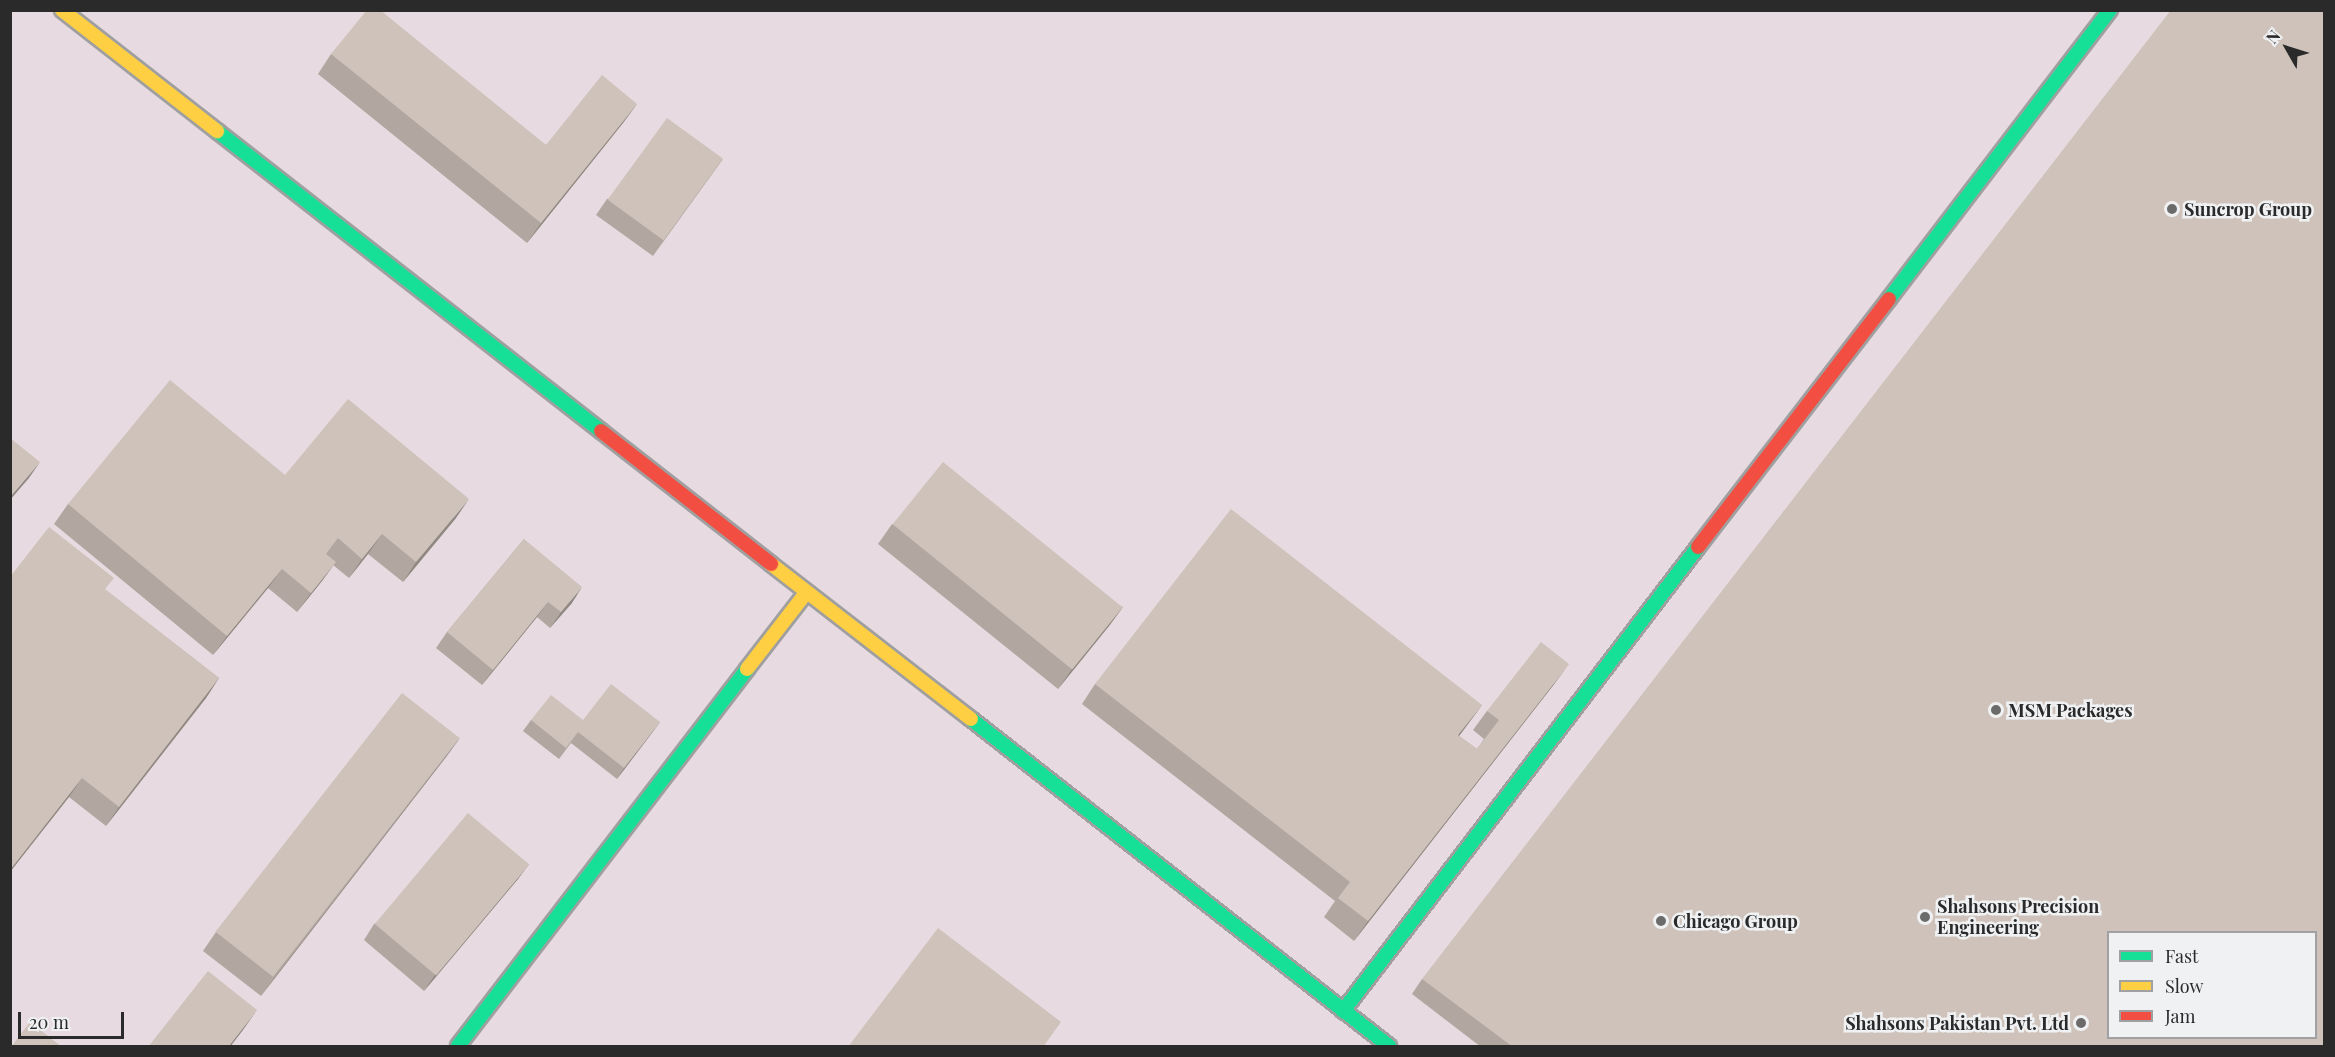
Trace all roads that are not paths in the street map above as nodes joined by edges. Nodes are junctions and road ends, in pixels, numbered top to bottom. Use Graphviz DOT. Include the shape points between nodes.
graph roads {
  1 [pos="62,10"];
  2 [pos="2110,10"];
  3 [pos="806,592"];
  4 [pos="1343,1011"];
  5 [pos="458,1047"];
  6 [pos="1389,1047"];
  1 -- 3 [label="street"];
  2 -- 4 [label="street"];
  3 -- 4 [label="street"];
  3 -- 5 [label="street"];
  4 -- 6 [label="street"];
}
